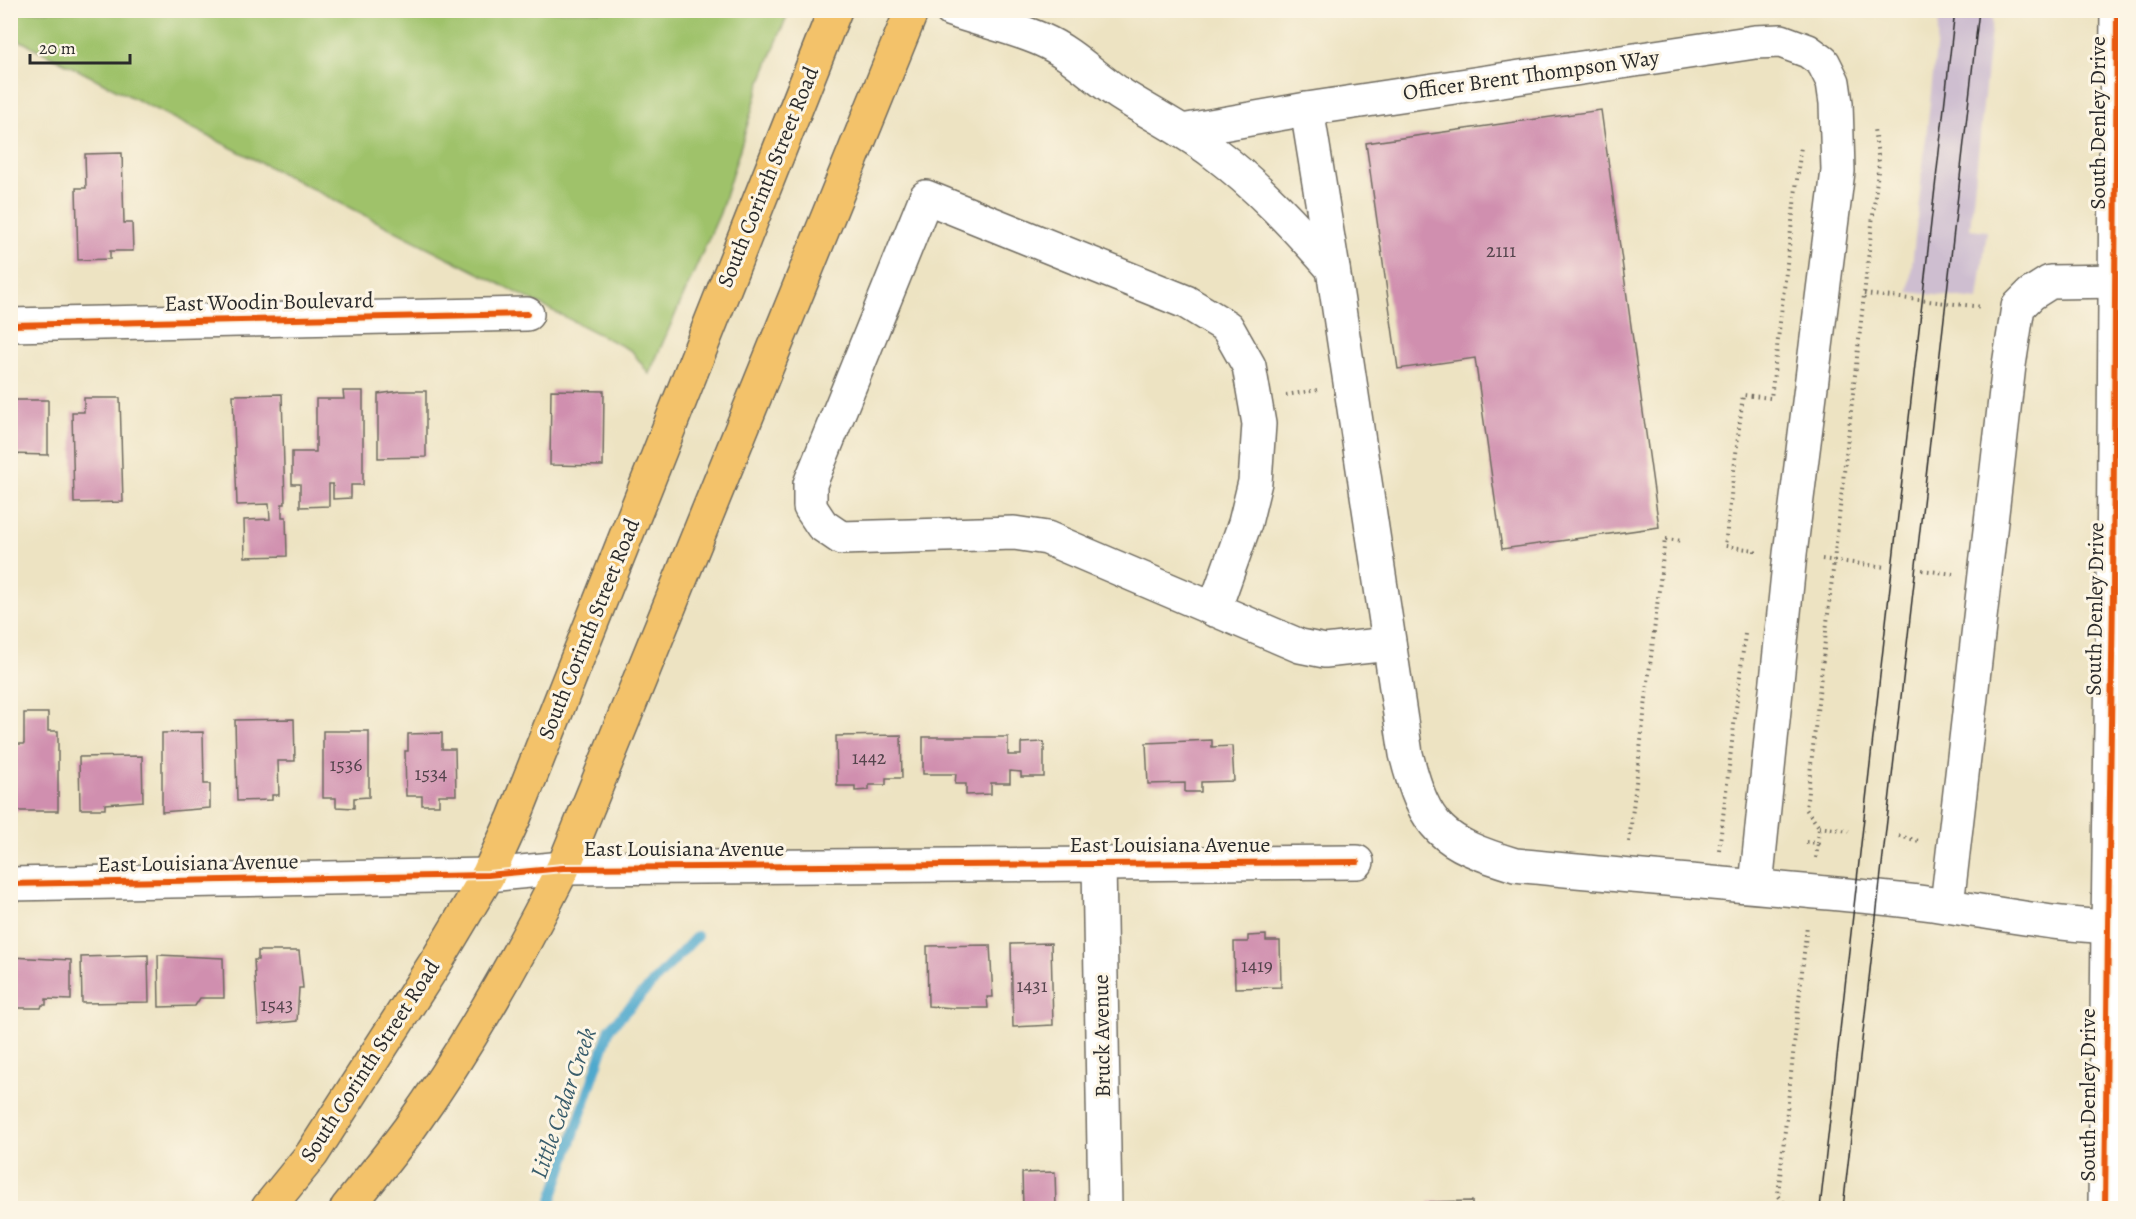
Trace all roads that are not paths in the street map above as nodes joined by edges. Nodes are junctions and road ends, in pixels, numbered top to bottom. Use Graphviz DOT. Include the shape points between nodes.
graph roads {
  1 [pos="835,10"];
  2 [pos="912,10"];
  3 [pos="951,10"];
  4 [pos="2117,10"];
  5 [pos="1307,109"];
  6 [pos="1182,131"];
  7 [pos="1333,269"];
  8 [pos="2120,281"];
  9 [pos="527,314"];
  10 [pos="10,325"];
  11 [pos="2122,591"];
  12 [pos="1215,610"];
  13 [pos="1389,644"];
  14 [pos="1357,862"];
  15 [pos="1099,864"];
  16 [pos="563,868"];
  17 [pos="488,875"];
  18 [pos="10,884"];
  19 [pos="1756,886"];
  20 [pos="1947,905"];
  21 [pos="2116,927"];
  22 [pos="268,1209"];
  23 [pos="347,1209"];
  24 [pos="1105,1209"];
  25 [pos="2105,1209"];
  1 -- 17 [label="main road, South Corinth Street Road"];
  2 -- 16 [label="main road"];
  3 -- 6 [label="street" via="1042,40 1079,62 1118,93"];
  4 -- 8 [label="street, South Denley Drive"];
  5 -- 6 [label="street, Officer Brent Thompson Way"];
  5 -- 7 [label="street"];
  5 -- 19 [label="street, Officer Brent Thompson Way" via="1755,42 1782,41 1809,51 1823,62 1833,82 1838,161 1790,554"];
  6 -- 7 [label="street" via="1256,187"];
  7 -- 13 [label="street"];
  8 -- 11 [label="street, South Denley Drive"];
  8 -- 20 [label="street" via="2050,282 2018,307"];
  9 -- 10 [label="street, East Woodin Boulevard"];
  11 -- 21 [label="street, South Denley Drive"];
  12 -- 12 [label="street" via="1047,538 1014,533 841,538 822,525 810,507 810,484 926,197 1186,302 1227,327 1249,366 1259,424 1255,482"];
  12 -- 13 [label="street" via="1300,646 1325,651"];
  13 -- 19 [label="street" via="1414,785 1426,812 1442,833 1457,844 1515,865"];
  14 -- 15 [label="street, East Louisiana Avenue"];
  15 -- 16 [label="street, East Louisiana Avenue"];
  15 -- 24 [label="street, Bruck Avenue"];
  16 -- 17 [label="street, East Louisiana Avenue"];
  16 -- 23 [label="main road" via="526,942 477,1025 409,1128"];
  17 -- 18 [label="street, East Louisiana Avenue"];
  17 -- 22 [label="main road, South Corinth Street Road" via="312,1154"];
  19 -- 20 [label="street"];
  20 -- 21 [label="street"];
  21 -- 25 [label="street, South Denley Drive"];
}
